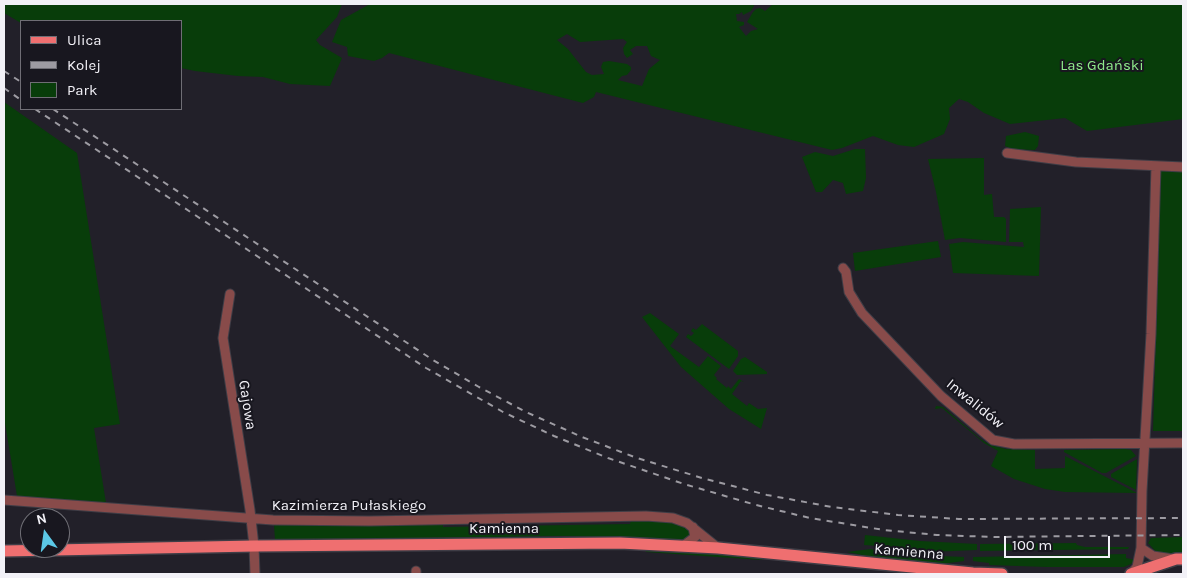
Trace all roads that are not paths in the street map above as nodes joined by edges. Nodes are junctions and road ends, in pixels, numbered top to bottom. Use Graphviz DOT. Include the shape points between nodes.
graph roads {
  1 [pos="1008,153"];
  2 [pos="1156,166"];
  3 [pos="1183,167"];
  4 [pos="843,268"];
  5 [pos="230,294"];
  6 [pos="1144,443"];
  7 [pos="1183,443"];
  8 [pos="4,500"];
  9 [pos="251,519"];
  10 [pos="693,527"];
  11 [pos="254,546"];
  12 [pos="683,546"];
  13 [pos="718,548"];
  14 [pos="1141,548"];
  15 [pos="4,551"];
  16 [pos="1179,559"];
  17 [pos="255,574"];
  18 [pos="1002,574"];
  19 [pos="1122,574"];
  20 [pos="1132,574"];
  1 -- 2 [label="street" via="1076,162"];
  2 -- 3 [label="street"];
  2 -- 6 [label="street"];
  4 -- 6 [label="street, Inwalidów" via="849,292 862,314 941,396 993,440 1014,444"];
  5 -- 9 [label="street, Gajowa" via="223,338"];
  6 -- 7 [label="street, Inwalidów"];
  6 -- 14 [label="street"];
  8 -- 9 [label="street, Kazimierza Pułaskiego"];
  9 -- 10 [label="street, Kazimierza Pułaskiego" via="368,521 646,516 680,520"];
  9 -- 11 [label="street, Gajowa"];
  10 -- 12 [label="street" via="695,537"];
  10 -- 13 [label="street, Kazimierza Pułaskiego"];
  11 -- 12 [label="main road, Kamienna"];
  11 -- 15 [label="main road, Kamienna"];
  11 -- 17 [label="street"];
  12 -- 13 [label="main road, Kamienna"];
  13 -- 18 [label="main road, Kamienna"];
  14 -- 16 [label="street" via="1154,556"];
  14 -- 20 [label="street"];
  16 -- 20 [label="main road"];
  19 -- 20 [label="main road"];
}
